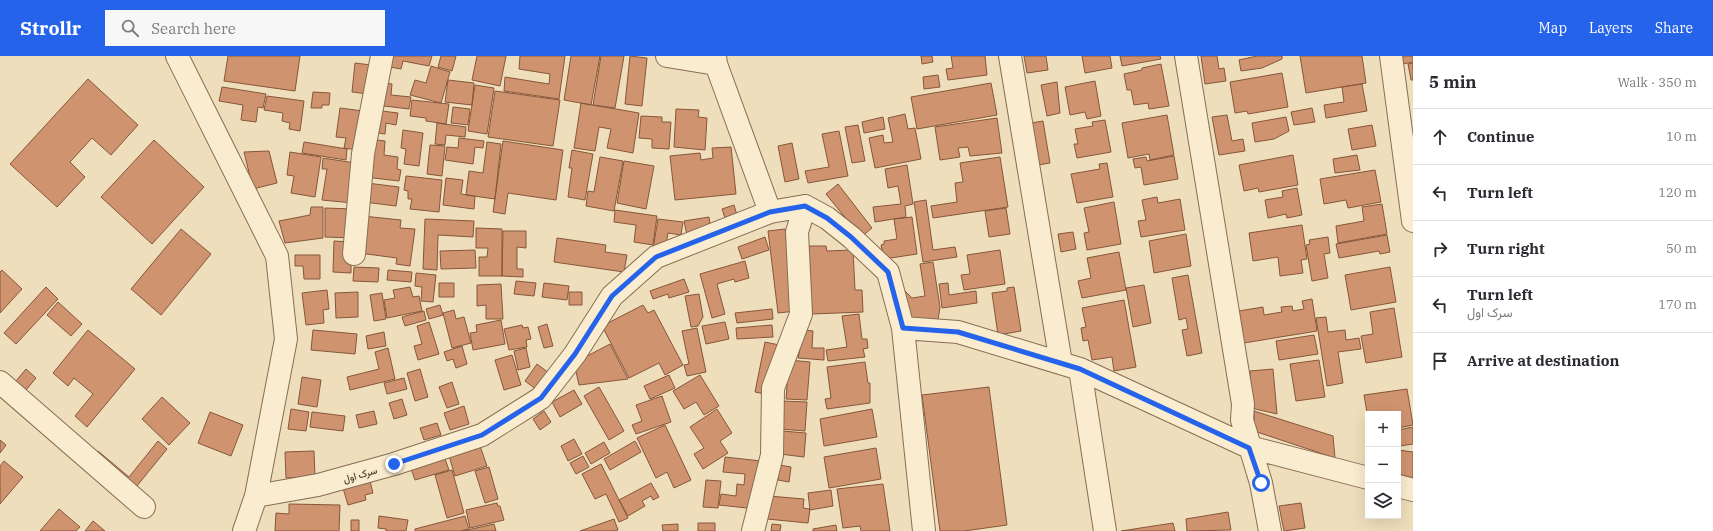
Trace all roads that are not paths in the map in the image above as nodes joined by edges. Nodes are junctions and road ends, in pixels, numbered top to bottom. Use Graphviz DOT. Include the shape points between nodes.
graph roads {
  1 [pos="177,56"];
  2 [pos="382,56"];
  3 [pos="667,56"];
  4 [pos="1010,56"];
  5 [pos="1186,56"];
  6 [pos="1391,56"];
  7 [pos="716,60"];
  8 [pos="805,206"];
  9 [pos="770,212"];
  10 [pos="1413,221"];
  11 [pos="354,254"];
  12 [pos="903,328"];
  13 [pos="1071,366"];
  14 [pos="0,382"];
  15 [pos="1249,448"];
  16 [pos="1365,477"];
  17 [pos="1401,487"];
  18 [pos="1413,490"];
  19 [pos="256,496"];
  20 [pos="144,507"];
  21 [pos="244,531"];
  22 [pos="753,531"];
  23 [pos="924,531"];
  24 [pos="1105,531"];
  25 [pos="1270,531"];
  1 -- 19 [label="street" via="277,256 286,339"];
  2 -- 11 [label="street" via="363,154"];
  3 -- 7 [label="street"];
  4 -- 13 [label="street"];
  5 -- 15 [label="street" via="1243,404 1242,420"];
  6 -- 10 [label="street"];
  7 -- 9 [label="street"];
  8 -- 9 [label="street, سرک اول"];
  8 -- 12 [label="street" via="827,218 851,237 888,272"];
  8 -- 22 [label="street" via="797,232 801,314 773,388 772,455"];
  9 -- 19 [label="street, سرک اول" via="656,257 612,296 575,354 541,398 482,435 394,464 318,485"];
  12 -- 13 [label="street" via="958,332"];
  12 -- 23 [label="street"];
  13 -- 15 [label="street"];
  13 -- 24 [label="street"];
  14 -- 20 [label="street"];
  15 -- 16 [label="street"];
  15 -- 25 [label="street" via="1261,483"];
  17 -- 18 [label="street"];
  19 -- 21 [label="street"];
}
